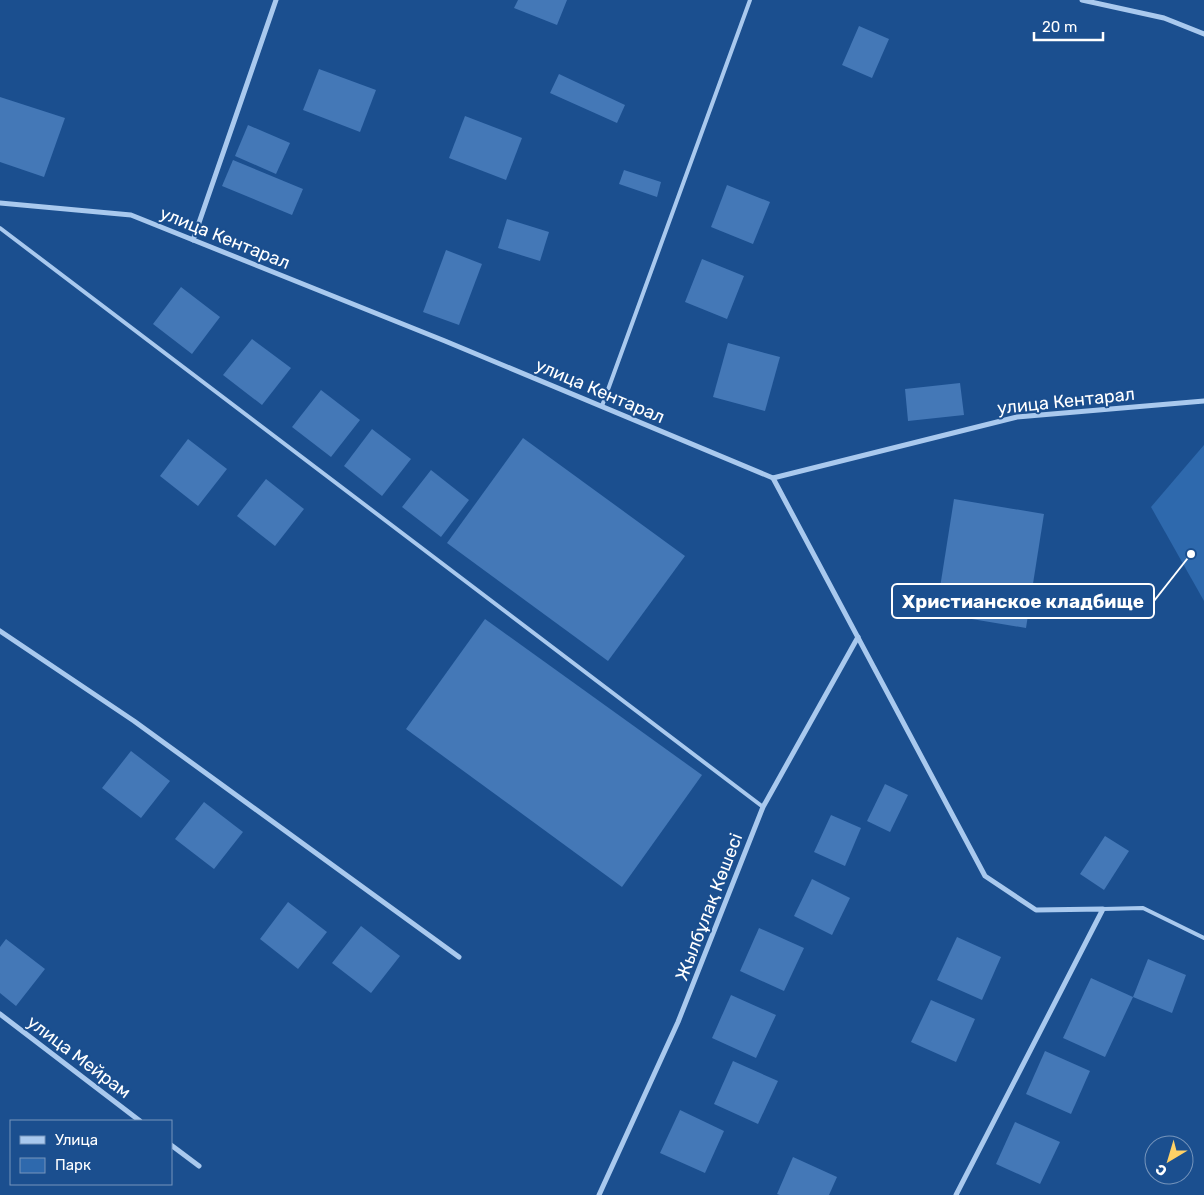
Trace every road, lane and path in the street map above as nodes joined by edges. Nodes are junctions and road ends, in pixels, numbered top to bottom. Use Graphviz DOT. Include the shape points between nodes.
graph roads {
  1 [pos="276,0"];
  2 [pos="750,0"];
  3 [pos="1082,0"];
  4 [pos="1204,34"];
  5 [pos="0,203"];
  6 [pos="0,228"];
  7 [pos="192,240"];
  8 [pos="1204,401"];
  9 [pos="602,406"];
  10 [pos="773,478"];
  11 [pos="0,630"];
  12 [pos="858,636"];
  13 [pos="763,807"];
  14 [pos="1103,909"];
  15 [pos="1204,938"];
  16 [pos="459,957"];
  17 [pos="0,1014"];
  18 [pos="139,1120"];
  19 [pos="172,1146"];
  20 [pos="199,1166"];
  21 [pos="599,1195"];
  22 [pos="956,1195"];
  1 -- 7 [label="street"];
  2 -- 9 [label="lane"];
  3 -- 4 [label="street" via="1164,18"];
  5 -- 7 [label="street, улица Кентарал" via="131,215"];
  6 -- 13 [label="lane"];
  7 -- 9 [label="street, улица Кентарал"];
  8 -- 10 [label="street, улица Кентарал" via="1017,417"];
  9 -- 10 [label="street, улица Кентарал"];
  10 -- 12 [label="street"];
  11 -- 16 [label="street" via="134,721"];
  12 -- 13 [label="street, Жылбұлақ Көшесі"];
  12 -- 14 [label="street" via="985,876 1036,910"];
  13 -- 21 [label="street, Жылбұлақ Көшесі" via="678,1022"];
  14 -- 15 [label="lane" via="1142,908"];
  14 -- 22 [label="street"];
  17 -- 18 [label="street, улица Мейрам"];
  19 -- 20 [label="street"];
}
